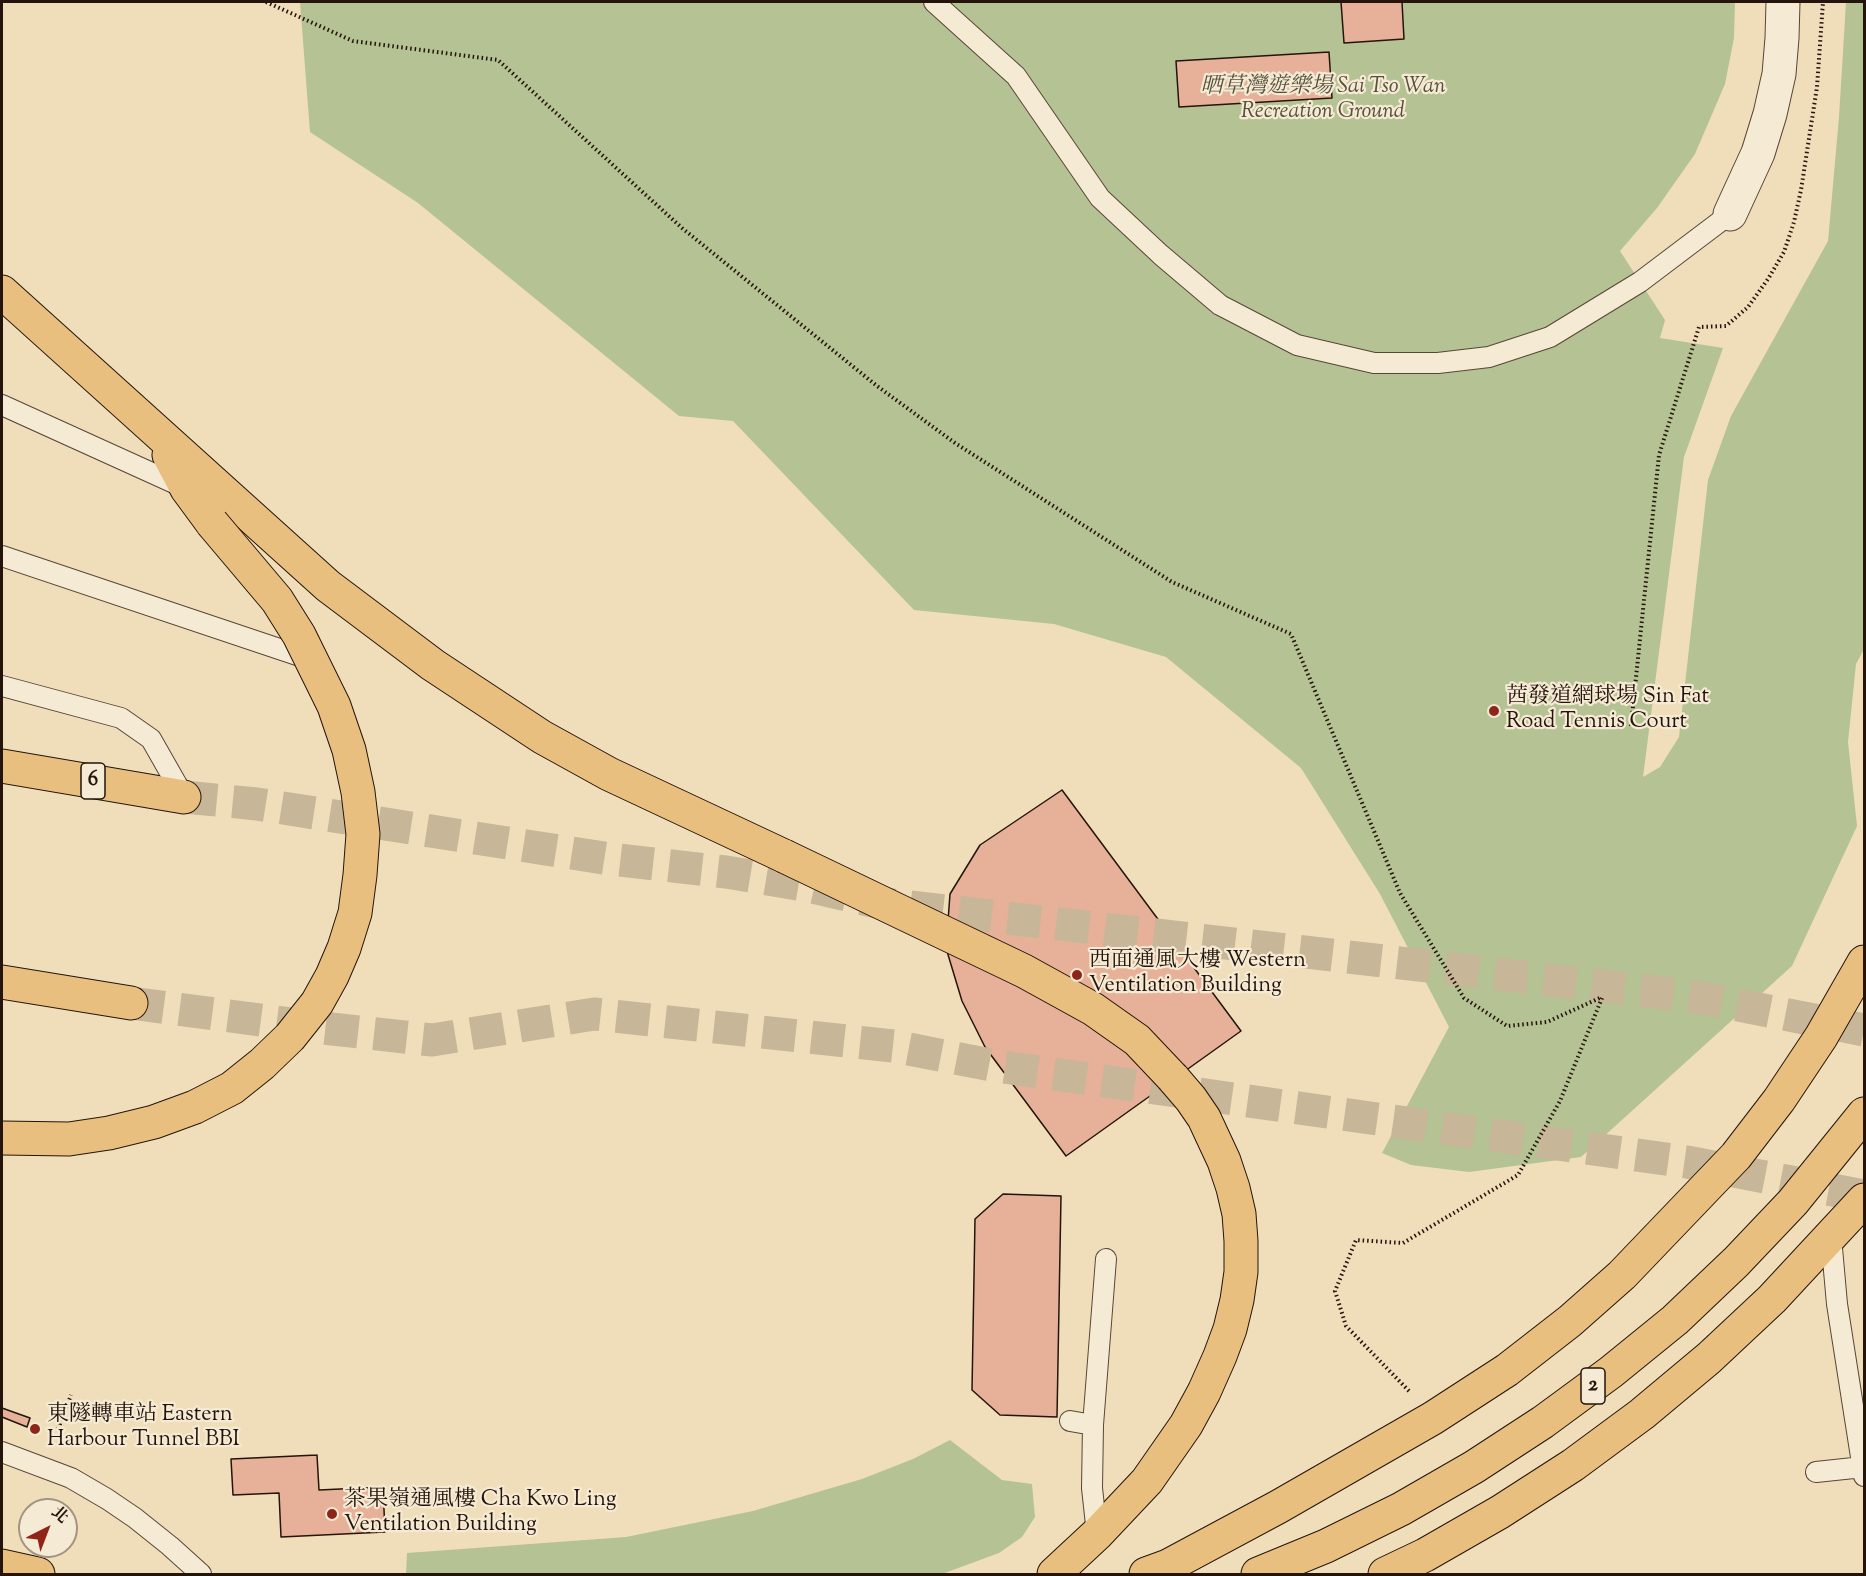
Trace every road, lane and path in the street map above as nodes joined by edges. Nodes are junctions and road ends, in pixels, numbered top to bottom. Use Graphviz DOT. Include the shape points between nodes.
graph roads {
  1 [pos="266,2"];
  2 [pos="934,2"];
  3 [pos="1783,2"];
  4 [pos="1823,2"];
  5 [pos="1730,214"];
  6 [pos="2,292"];
  7 [pos="2,405"];
  8 [pos="157,432"];
  9 [pos="187,489"];
  10 [pos="224,513"];
  11 [pos="2,556"];
  12 [pos="322,663"];
  13 [pos="2,686"];
  14 [pos="1631,726"];
  15 [pos="2,766"];
  16 [pos="184,797"];
  17 [pos="1864,962"];
  18 [pos="2,982"];
  19 [pos="131,1003"];
  20 [pos="1864,1114"];
  21 [pos="2,1138"];
  22 [pos="1864,1200"];
  23 [pos="1831,1237"];
  24 [pos="1106,1259"];
  25 [pos="71,1395"];
  26 [pos="1414,1397"];
  27 [pos="1070,1421"];
  28 [pos="1093,1425"];
  29 [pos="58,1429"];
  30 [pos="2,1452"];
  31 [pos="1864,1471"];
  32 [pos="1816,1472"];
  33 [pos="1097,1534"];
  34 [pos="2,1566"];
  35 [pos="38,1575"];
  36 [pos="201,1575"];
  37 [pos="1054,1575"];
  38 [pos="1146,1575"];
  39 [pos="1258,1575"];
  40 [pos="1385,1575"];
  1 -- 26 [label="path" via="353,41 498,60 682,228 877,386 955,443 1172,582 1291,634 1400,893 1464,998 1507,1026 1547,1022 1602,997 1560,1101 1518,1175 1403,1243 1356,1240 1335,1291 1346,1326"];
  2 -- 5 [label="lane" via="1016,76 1100,198 1220,305 1297,345 1374,363 1438,363 1489,357 1550,337 1641,282"];
  3 -- 5 [label="street" via="1779,74 1770,114 1758,153"];
  4 -- 14 [label="path" via="1817,87 1802,190 1784,252 1748,307 1726,326 1699,327 1659,455"];
  6 -- 8 [label="highway"];
  7 -- 9 [label="lane"];
  8 -- 9 [label="highway"];
  8 -- 10 [label="highway"];
  9 -- 10 [label="highway"];
  10 -- 21 [label="highway, bridge" via="299,635 334,706 349,750 363,834 355,913 344,948 316,1003 290,1037 232,1088 154,1122 109,1133 69,1139"];
  10 -- 33 [label="highway, bridge" via="433,665 542,737 609,774 1049,984 1117,1024 1143,1046 1191,1099 1220,1151 1239,1214 1241,1272 1237,1300 1220,1356 1186,1425 1147,1481"];
  11 -- 12 [label="lane"];
  13 -- 16 [label="lane" via="121,718 151,739"];
  15 -- 16 [label="highway, 6"];
  17 -- 38 [label="highway" via="1779,1100 1736,1156 1622,1275 1570,1321 1507,1370 1433,1418 1278,1508"];
  18 -- 19 [label="highway"];
  20 -- 39 [label="highway, 2" via="1793,1202 1736,1262 1675,1320 1611,1372 1543,1422 1401,1509"];
  22 -- 23 [label="highway, 2"];
  23 -- 31 [label="lane" via="1837,1304"];
  23 -- 40 [label="highway, 2" via="1756,1314 1642,1414 1500,1512"];
  24 -- 28 [label="lane"];
  25 -- 29 [label="path"];
  27 -- 28 [label="lane"];
  28 -- 33 [label="lane" via="1092,1488"];
  30 -- 36 [label="lane" via="71,1478 107,1499 144,1525"];
  31 -- 32 [label="lane"];
  33 -- 37 [label="highway"];
  34 -- 35 [label="highway"];
}
